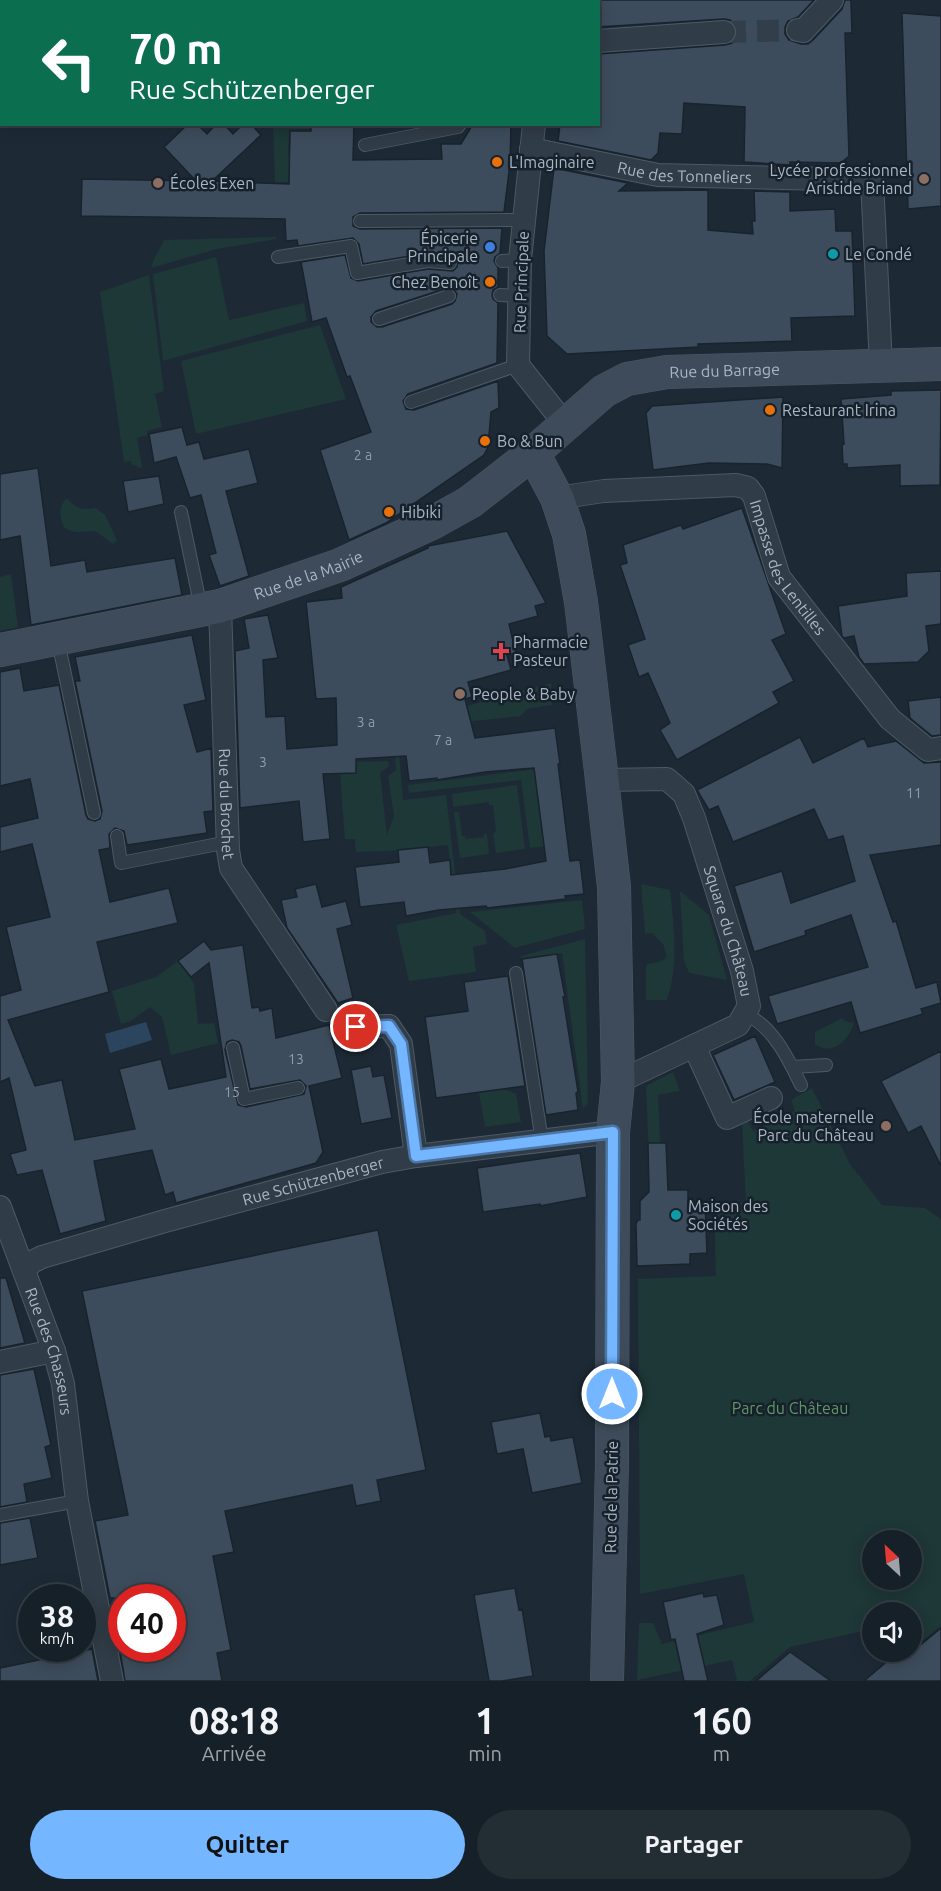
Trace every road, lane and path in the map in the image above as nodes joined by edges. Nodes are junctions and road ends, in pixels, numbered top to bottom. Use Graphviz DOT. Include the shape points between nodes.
graph roads {
  1 [pos="832,0"];
  2 [pos="798,30"];
  3 [pos="724,32"];
  4 [pos="600,42"];
  5 [pos="459,126"];
  6 [pos="534,126"];
  7 [pos="365,145"];
  8 [pos="531,149"];
  9 [pos="524,220"];
  10 [pos="360,221"];
  11 [pos="278,257"];
  12 [pos="450,262"];
  13 [pos="448,296"];
  14 [pos="379,319"];
  15 [pos="518,364"];
  16 [pos="941,364"];
  17 [pos="881,365"];
  18 [pos="411,402"];
  19 [pos="565,424"];
  20 [pos="533,453"];
  21 [pos="556,498"];
  22 [pos="181,512"];
  23 [pos="210,608"];
  24 [pos="58,639"];
  25 [pos="0,651"];
  26 [pos="941,748"];
  27 [pos="603,780"];
  28 [pos="94,813"];
  29 [pos="117,836"];
  30 [pos="228,842"];
  31 [pos="516,973"];
  32 [pos="327,1010"];
  33 [pos="744,1014"];
  34 [pos="356,1027"];
  35 [pos="694,1046"];
  36 [pos="233,1048"];
  37 [pos="826,1065"];
  38 [pos="792,1067"];
  39 [pos="618,1082"];
  40 [pos="801,1085"];
  41 [pos="298,1088"];
  42 [pos="771,1098"];
  43 [pos="613,1132"];
  44 [pos="542,1141"];
  45 [pos="416,1156"];
  46 [pos="0,1207"];
  47 [pos="24,1270"];
  48 [pos="54,1351"];
  49 [pos="0,1362"];
  50 [pos="77,1501"];
  51 [pos="0,1515"];
  52 [pos="112,1681"];
  53 [pos="608,1681"];
  1 -- 2 [label="street" via="803,31"];
  3 -- 4 [label="street"];
  5 -- 7 [label="lane"];
  6 -- 8 [label="street, Rue Principale"];
  8 -- 9 [label="street, Rue Principale"];
  8 -- 17 [label="street, Rue des Tonneliers" via="658,175 872,180"];
  9 -- 10 [label="lane"];
  9 -- 15 [label="street, Rue Principale" via="511,260 509,295"];
  11 -- 12 [label="lane" via="351,246 357,273 428,261"];
  13 -- 14 [label="lane"];
  15 -- 18 [label="lane"];
  15 -- 19 [label="street"];
  16 -- 17 [label="street, Rue du Barrage"];
  17 -- 19 [label="street, Rue du Barrage" via="667,372 627,379 604,391"];
  19 -- 20 [label="street, Rue du Barrage"];
  20 -- 21 [label="street"];
  20 -- 23 [label="street, Rue de la Mairie" via="487,490 434,522 340,565"];
  21 -- 26 [label="street, Impasse des Lentilles" via="616,490 736,485 748,488 754,496 779,577 890,718 928,750"];
  21 -- 27 [label="street" via="568,534 581,602"];
  22 -- 23 [label="lane"];
  23 -- 24 [label="street, Rue de la Mairie"];
  23 -- 30 [label="street, Rue du Brochet"];
  24 -- 25 [label="street, Rue de la Mairie"];
  24 -- 28 [label="lane"];
  27 -- 33 [label="street, Square du Château" via="668,779 684,794 742,970 749,1006"];
  27 -- 39 [label="street" via="614,886"];
  29 -- 30 [label="lane" via="121,863"];
  30 -- 32 [label="street, Rue du Brochet" via="231,868"];
  31 -- 44 [label="lane"];
  33 -- 35 [label="street, Square du Château" via="738,1025"];
  33 -- 38 [label="lane" via="757,1018"];
  34 -- 45 [label="street" via="389,1026 401,1044"];
  35 -- 39 [label="street, Square du Château"];
  35 -- 42 [label="street" via="727,1118"];
  36 -- 41 [label="lane" via="244,1099"];
  37 -- 38 [label="lane"];
  38 -- 40 [label="lane"];
  39 -- 43 [label="street"];
  43 -- 44 [label="street, Rue Schützenberger"];
  43 -- 53 [label="street, Rue de la Patrie"];
  44 -- 45 [label="street, Rue Schützenberger"];
  45 -- 47 [label="street, Rue Schützenberger" via="154,1224 42,1257"];
  46 -- 47 [label="street, Rue des Chasseurs"];
  47 -- 48 [label="street, Rue des Chasseurs"];
  48 -- 49 [label="street"];
  48 -- 50 [label="street, Rue des Chasseurs" via="63,1384"];
  50 -- 51 [label="lane"];
  50 -- 52 [label="street, Rue des Chasseurs"];
}
